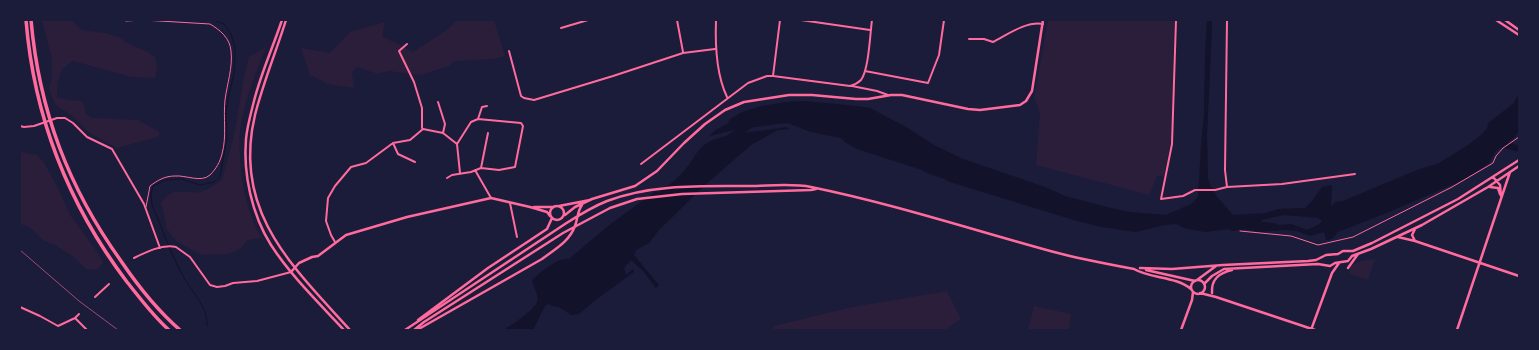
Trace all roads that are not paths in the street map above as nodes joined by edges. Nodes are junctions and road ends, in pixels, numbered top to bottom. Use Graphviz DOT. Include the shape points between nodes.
graph roads {
  1 [pos="26,20"];
  2 [pos="31,20"];
  3 [pos="123,20"];
  4 [pos="282,20"];
  5 [pos="286,20"];
  6 [pos="588,20"];
  7 [pos="677,20"];
  8 [pos="716,20"];
  9 [pos="780,20"];
  10 [pos="801,20"];
  11 [pos="872,20"];
  12 [pos="944,20"];
  13 [pos="1043,20"];
  14 [pos="1176,20"];
  15 [pos="1227,20"];
  16 [pos="1496,20"];
  17 [pos="1505,20"];
  18 [pos="1042,24"];
  19 [pos="561,28"];
  20 [pos="870,30"];
  21 [pos="1519,30"];
  22 [pos="1519,35"];
  23 [pos="969,39"];
  24 [pos="407,44"];
  25 [pos="716,49"];
  26 [pos="509,51"];
  27 [pos="683,53"];
  28 [pos="865,71"];
  29 [pos="773,76"];
  30 [pos="850,86"];
  31 [pos="890,96"];
  32 [pos="727,97"];
  33 [pos="438,102"];
  34 [pos="487,106"];
  35 [pos="478,119"];
  36 [pos="20,126"];
  37 [pos="422,129"];
  38 [pos="443,133"];
  39 [pos="488,133"];
  40 [pos="392,143"];
  41 [pos="457,144"];
  42 [pos="1519,160"];
  43 [pos="415,162"];
  44 [pos="640,164"];
  45 [pos="1519,166"];
  46 [pos="481,168"];
  47 [pos="475,170"];
  48 [pos="1510,172"];
  49 [pos="460,174"];
  50 [pos="1355,174"];
  51 [pos="1493,176"];
  52 [pos="447,178"];
  53 [pos="1496,181"];
  54 [pos="1227,187"];
  55 [pos="1488,187"];
  56 [pos="817,189"];
  57 [pos="491,198"];
  58 [pos="1501,198"];
  59 [pos="592,199"];
  60 [pos="510,202"];
  61 [pos="582,204"];
  62 [pos="559,206"];
  63 [pos="530,207"];
  64 [pos="554,207"];
  65 [pos="146,208"];
  66 [pos="565,215"];
  67 [pos="551,217"];
  68 [pos="1404,227"];
  69 [pos="1415,229"];
  70 [pos="1406,233"];
  71 [pos="517,237"];
  72 [pos="1397,237"];
  73 [pos="1415,241"];
  74 [pos="335,242"];
  75 [pos="160,248"];
  76 [pos="1348,252"];
  77 [pos="1359,253"];
  78 [pos="1352,256"];
  79 [pos="134,258"];
  80 [pos="1322,258"];
  81 [pos="1349,260"];
  82 [pos="1341,261"];
  83 [pos="1480,263"];
  84 [pos="1322,264"];
  85 [pos="1218,265"];
  86 [pos="1330,266"];
  87 [pos="294,268"];
  88 [pos="1140,268"];
  89 [pos="1238,268"];
  90 [pos="1134,269"];
  91 [pos="291,272"];
  92 [pos="1332,273"];
  93 [pos="1519,276"];
  94 [pos="1196,280"];
  95 [pos="109,284"];
  96 [pos="1204,285"];
  97 [pos="1192,290"];
  98 [pos="1212,293"];
  99 [pos="1199,294"];
  100 [pos="95,297"];
  101 [pos="1216,297"];
  102 [pos="1192,300"];
  103 [pos="20,307"];
  104 [pos="79,314"];
  105 [pos="75,318"];
  106 [pos="87,330"];
  107 [pos="169,330"];
  108 [pos="180,330"];
  109 [pos="344,330"];
  110 [pos="350,330"];
  111 [pos="405,330"];
  112 [pos="415,330"];
  113 [pos="1181,330"];
  114 [pos="1313,330"];
  115 [pos="1457,330"];
  1 -- 107 [label="highway" via="38,100 58,164 97,238 142,301"];
  2 -- 108 [label="highway" via="37,69 46,110 76,189 100,233 125,267 166,318"];
  3 -- 65 [label="lane" via="210,24 227,39 231,51 223,119 225,138 217,168 205,177 176,176 156,181 150,186"];
  4 -- 91 [label="street" via="254,101 246,138 246,164 250,192 259,221 270,244"];
  5 -- 87 [label="street" via="254,116 250,162 253,188 263,219"];
  6 -- 19 [label="street"];
  7 -- 27 [label="street"];
  8 -- 25 [label="street"];
  9 -- 29 [label="street"];
  10 -- 20 [label="street"];
  11 -- 20 [label="street"];
  12 -- 28 [label="street" via="939,55 928,84"];
  13 -- 18 [label="street"];
  14 -- 54 [label="street" via="1172,144 1161,199 1184,196 1196,190"];
  15 -- 54 [label="street"];
  16 -- 22 [label="street"];
  17 -- 21 [label="street"];
  18 -- 23 [label="street" via="1028,25 993,42"];
  18 -- 31 [label="street" via="1032,91 1020,105 968,110 902,96"];
  20 -- 28 [label="street"];
  24 -- 37 [label="street" via="399,51 414,82 422,108"];
  25 -- 27 [label="street"];
  25 -- 32 [label="street"];
  26 -- 27 [label="street" via="522,96 534,100"];
  28 -- 30 [label="street" via="860,81"];
  29 -- 30 [label="street"];
  29 -- 32 [label="street" via="748,83"];
  30 -- 31 [label="street" via="877,90"];
  31 -- 59 [label="street" via="856,99 789,95 744,102 725,110 705,124 657,171 635,186"];
  32 -- 44 [label="street"];
  33 -- 38 [label="street" via="445,124"];
  34 -- 35 [label="street" via="482,107"];
  35 -- 41 [label="street" via="471,122"];
  35 -- 46 [label="street" via="522,123 523,126 515,167 499,170"];
  36 -- 65 [label="street" via="34,126 57,118 65,118 73,123 87,137 112,149"];
  37 -- 38 [label="street"];
  37 -- 40 [label="street" via="410,140"];
  38 -- 41 [label="street"];
  39 -- 46 [label="street"];
  40 -- 43 [label="street" via="398,154"];
  40 -- 74 [label="street" via="366,163 351,167 328,198 326,221"];
  41 -- 49 [label="street"];
  42 -- 51 [label="street"];
  45 -- 48 [label="street"];
  46 -- 47 [label="street"];
  47 -- 49 [label="street"];
  47 -- 57 [label="street"];
  48 -- 53 [label="street"];
  48 -- 58 [label="street"];
  49 -- 52 [label="street"];
  50 -- 54 [label="street" via="1282,184"];
  51 -- 53 [label="street"];
  51 -- 68 [label="street" via="1458,199"];
  53 -- 55 [label="street"];
  53 -- 58 [label="street" via="1500,185"];
  55 -- 58 [label="street" via="1498,188"];
  55 -- 69 [label="street"];
  56 -- 90 [label="street" via="914,211 1056,252"];
  56 -- 111 [label="street" via="783,185 672,188 649,190 608,201 587,210"];
  56 -- 112 [label="street" via="682,194 637,199 610,208 563,233"];
  57 -- 60 [label="street"];
  57 -- 74 [label="street" via="407,217 346,235"];
  58 -- 83 [label="street"];
  59 -- 61 [label="street"];
  59 -- 62 [label="street"];
  60 -- 63 [label="street"];
  60 -- 71 [label="street"];
  61 -- 66 [label="street"];
  61 -- 112 [label="street" via="571,235 560,246 542,259"];
  62 -- 64 [label="street"];
  62 -- 66 [label="street" via="563,208"];
  63 -- 64 [label="street"];
  63 -- 67 [label="street" via="546,212"];
  64 -- 67 [label="street" via="550,211"];
  65 -- 75 [label="street"];
  66 -- 67 [label="street" via="556,221"];
  67 -- 111 [label="street" via="546,229 488,268"];
  68 -- 70 [label="street"];
  68 -- 76 [label="street"];
  69 -- 70 [label="street"];
  69 -- 73 [label="street" via="1412,235"];
  70 -- 72 [label="street"];
  72 -- 73 [label="street"];
  72 -- 77 [label="street"];
  73 -- 83 [label="street"];
  74 -- 87 [label="street" via="318,256 299,263"];
  75 -- 79 [label="street"];
  75 -- 91 [label="street" via="173,246 190,258 210,285 217,287"];
  76 -- 78 [label="street"];
  76 -- 80 [label="street" via="1343,251"];
  77 -- 78 [label="street"];
  77 -- 81 [label="street" via="1348,268"];
  78 -- 81 [label="street"];
  80 -- 84 [label="street"];
  80 -- 85 [label="street"];
  81 -- 82 [label="street"];
  82 -- 86 [label="street"];
  82 -- 92 [label="street"];
  83 -- 93 [label="street"];
  83 -- 115 [label="street"];
  84 -- 86 [label="street"];
  84 -- 89 [label="street"];
  85 -- 88 [label="street" via="1172,269"];
  85 -- 94 [label="street"];
  86 -- 92 [label="street"];
  87 -- 91 [label="street"];
  87 -- 110 [label="street"];
  88 -- 90 [label="street"];
  88 -- 94 [label="street"];
  89 -- 96 [label="street" via="1224,269 1212,276"];
  89 -- 98 [label="street" via="1215,278"];
  90 -- 97 [label="street" via="1140,273 1179,282"];
  91 -- 109 [label="street"];
  92 -- 114 [label="street"];
  94 -- 96 [label="street"];
  94 -- 97 [label="street" via="1192,284"];
  95 -- 100 [label="street"];
  96 -- 98 [label="street"];
  96 -- 99 [label="street" via="1204,290"];
  97 -- 99 [label="street"];
  97 -- 102 [label="street"];
  98 -- 101 [label="street"];
  99 -- 101 [label="street"];
  99 -- 102 [label="street"];
  101 -- 114 [label="street"];
  102 -- 113 [label="street"];
  103 -- 105 [label="street" via="58,326"];
  104 -- 105 [label="street"];
  105 -- 106 [label="street"];
}
